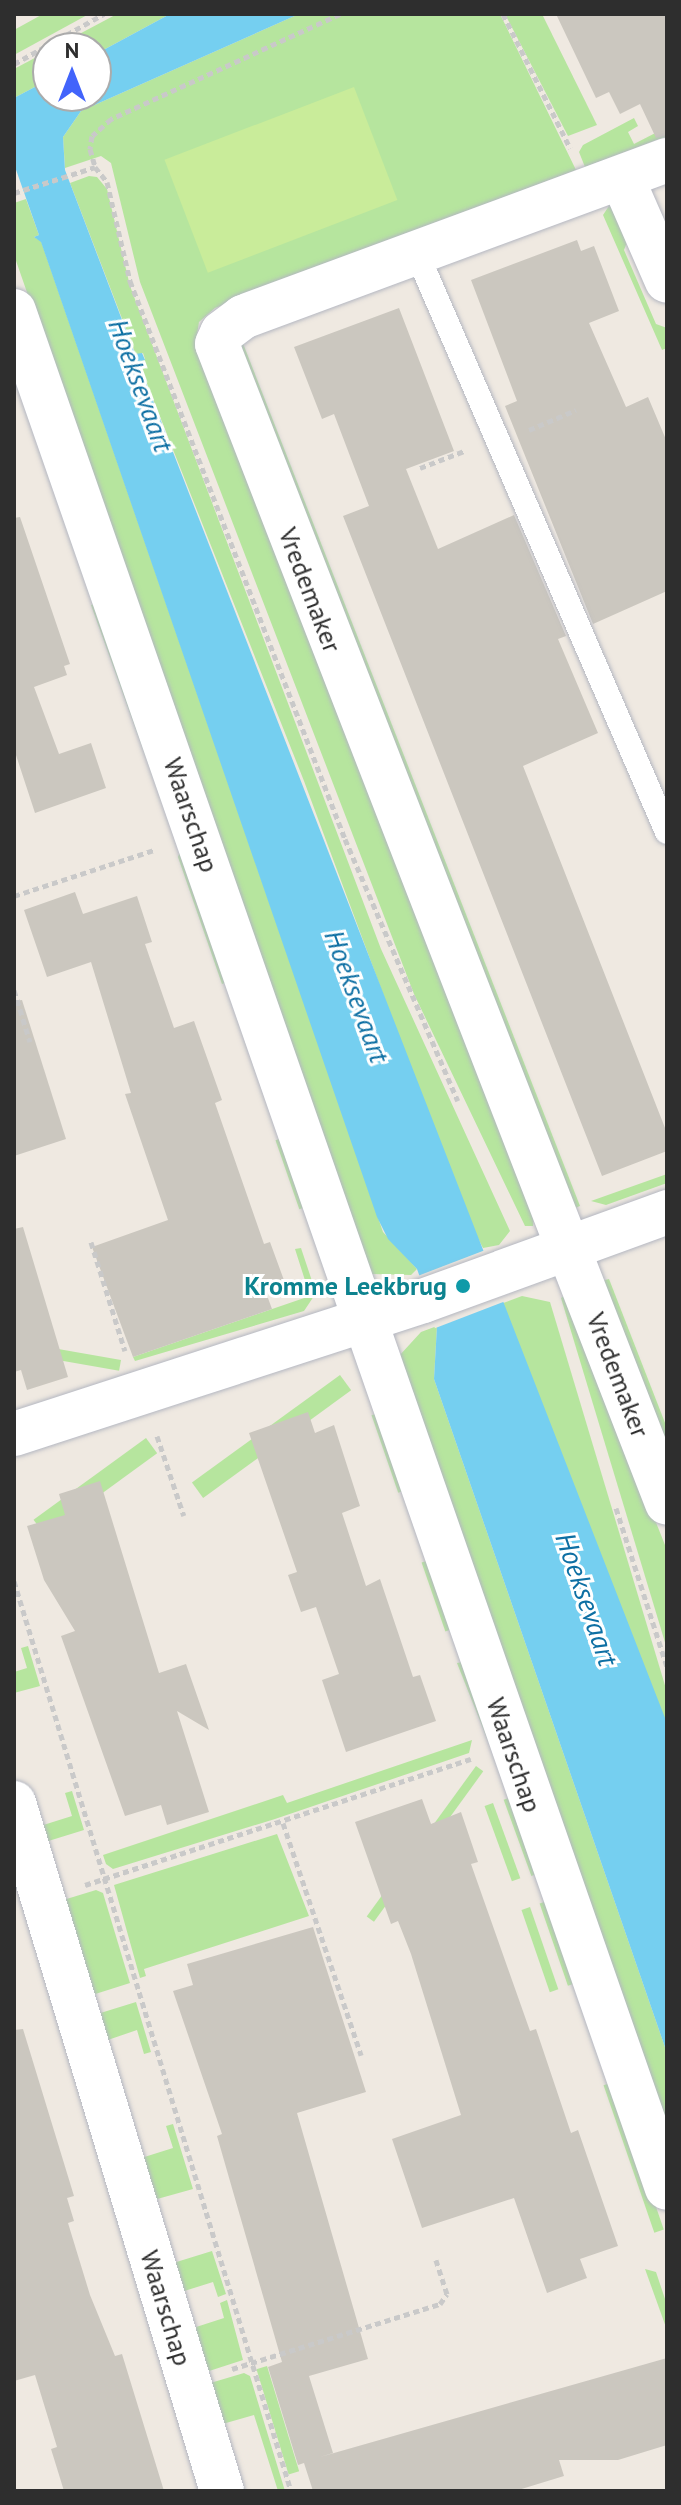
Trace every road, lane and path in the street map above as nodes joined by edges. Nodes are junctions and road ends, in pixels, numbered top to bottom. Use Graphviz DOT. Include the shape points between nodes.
graph roads {
  1 [pos="104,14"];
  2 [pos="503,14"];
  3 [pos="14,64"];
  4 [pos="667,160"];
  5 [pos="95,167"];
  6 [pos="606,183"];
  7 [pos="17,192"];
  8 [pos="415,249"];
  9 [pos="667,281"];
  10 [pos="14,311"];
  11 [pos="576,410"];
  12 [pos="498,441"];
  13 [pos="420,468"];
  14 [pos="667,832"];
  15 [pos="198,835"];
  16 [pos="14,896"];
  17 [pos="14,990"];
  18 [pos="30,1042"];
  19 [pos="667,1212"];
  20 [pos="568,1248"];
  21 [pos="367,1319"];
  22 [pos="14,1434"];
  23 [pos="667,1503"];
  24 [pos="14,1581"];
  25 [pos="511,1746"];
  26 [pos="14,1803"];
  27 [pos="283,1823"];
  28 [pos="104,1879"];
  29 [pos="42,1898"];
  30 [pos="361,2055"];
  31 [pos="667,2188"];
  32 [pos="436,2260"];
  33 [pos="251,2363"];
  34 [pos="189,2382"];
  35 [pos="222,2491"];
  36 [pos="291,2491"];
  1 -- 3 [label="path"];
  2 -- 6 [label="path"];
  4 -- 6 [label="street, Vredemaker"];
  5 -- 7 [label="path"];
  6 -- 8 [label="street, Vredemaker"];
  6 -- 9 [label="street"];
  8 -- 12 [label="lane"];
  8 -- 20 [label="street, Vredemaker" via="243,317 222,333 217,344"];
  10 -- 15 [label="street, Waarschap"];
  11 -- 12 [label="path"];
  12 -- 13 [label="path"];
  12 -- 14 [label="lane"];
  15 -- 16 [label="path"];
  15 -- 21 [label="street, Waarschap"];
  17 -- 18 [label="path"];
  19 -- 20 [label="street"];
  20 -- 21 [label="street"];
  20 -- 23 [label="street, Vredemaker"];
  21 -- 22 [label="street"];
  21 -- 25 [label="street, Waarschap"];
  24 -- 28 [label="path"];
  25 -- 27 [label="path"];
  25 -- 31 [label="street, Waarschap"];
  26 -- 29 [label="street, Waarschap"];
  27 -- 28 [label="path"];
  27 -- 30 [label="path"];
  28 -- 29 [label="path"];
  28 -- 33 [label="path"];
  29 -- 34 [label="street, Waarschap"];
  32 -- 33 [label="path" via="447,2294 440,2304"];
  33 -- 34 [label="path"];
  33 -- 36 [label="path"];
  34 -- 35 [label="street, Waarschap"];
}
